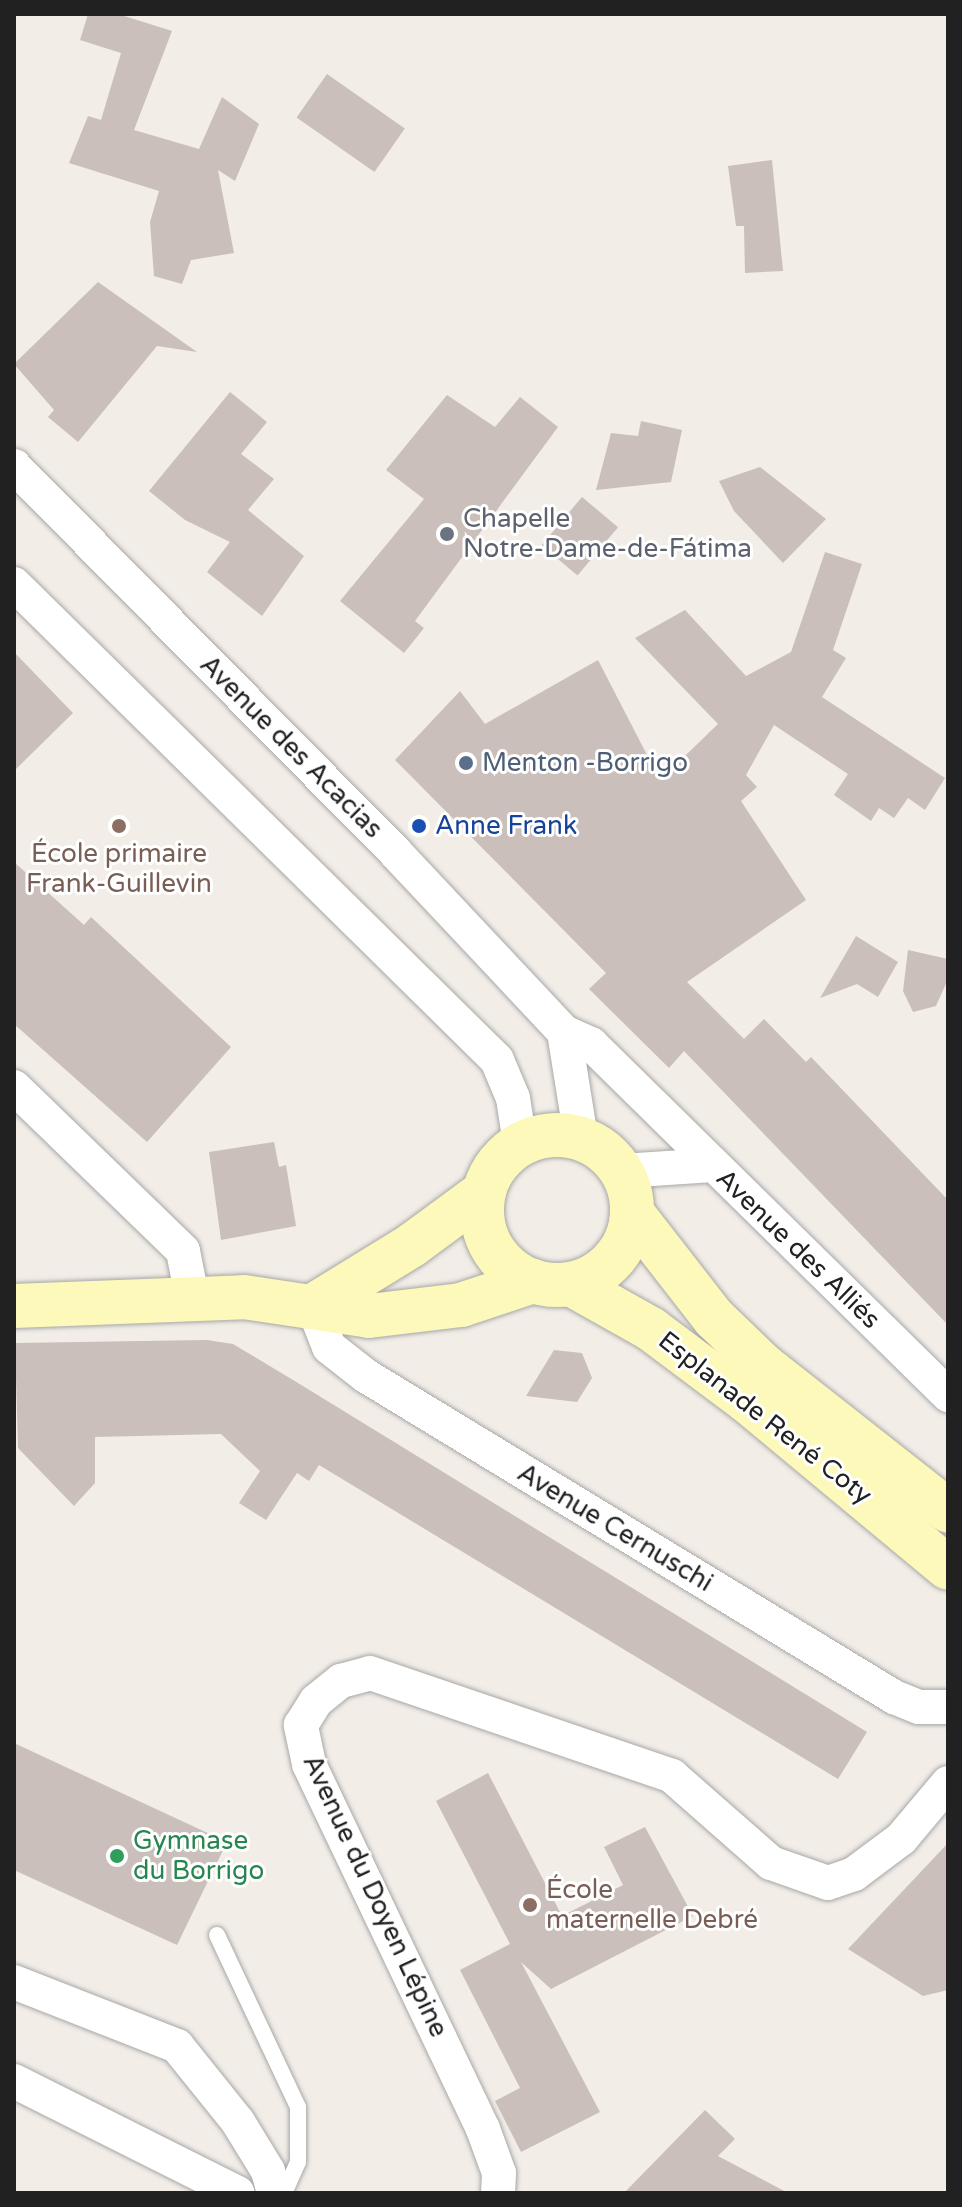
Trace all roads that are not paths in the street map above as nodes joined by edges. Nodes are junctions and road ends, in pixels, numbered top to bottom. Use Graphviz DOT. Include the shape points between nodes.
graph roads {
  1 [pos="14,466"];
  2 [pos="14,584"];
  3 [pos="564,1032"];
  4 [pos="14,1087"];
  5 [pos="581,1138"];
  6 [pos="520,1144"];
  7 [pos="713,1165"];
  8 [pos="622,1171"];
  9 [pos="484,1192"];
  10 [pos="633,1214"];
  11 [pos="552,1282"];
  12 [pos="192,1297"];
  13 [pos="14,1306"];
  14 [pos="313,1306"];
  15 [pos="948,1395"];
  16 [pos="948,1511"];
  17 [pos="948,1568"];
  18 [pos="948,1707"];
  19 [pos="948,1783"];
  20 [pos="217,1935"];
  21 [pos="14,1982"];
  22 [pos="14,2081"];
  23 [pos="238,2193"];
  24 [pos="274,2193"];
  25 [pos="284,2193"];
  26 [pos="498,2193"];
  1 -- 3 [label="street, Avenue des Acacias" via="395,852"];
  2 -- 6 [label="street" via="497,1060 513,1098"];
  3 -- 5 [label="street"];
  3 -- 7 [label="street, Avenue des Acacias" via="591,1044"];
  4 -- 12 [label="street" via="183,1251"];
  5 -- 6 [label="street" via="560,1134"];
  5 -- 8 [label="street" via="605,1151"];
  6 -- 9 [label="street" via="491,1173"];
  7 -- 8 [label="street, Avenue des Alliés"];
  7 -- 15 [label="street, Avenue des Alliés"];
  8 -- 10 [label="street"];
  9 -- 11 [label="street" via="482,1214 492,1246 513,1271"];
  9 -- 14 [label="street" via="412,1245"];
  10 -- 11 [label="street" via="620,1252 590,1278"];
  10 -- 16 [label="street, Esplanade René Coty" via="714,1318 764,1366"];
  11 -- 14 [label="street" via="461,1305 369,1316"];
  11 -- 17 [label="street, Esplanade René Coty" via="651,1329 747,1401"];
  12 -- 13 [label="street"];
  12 -- 14 [label="street"];
  14 -- 18 [label="street, Avenue Cernuschi" via="329,1347 391,1392 894,1697 919,1707"];
  19 -- 26 [label="street, Avenue du Doyen Lépine" via="901,1839 854,1874 828,1883 771,1863 672,1776 370,1673 341,1681 316,1701 301,1725 309,1764 483,2129 499,2173"];
  20 -- 25 [label="lane" via="298,2107 298,2162"];
  21 -- 24 [label="street" via="177,2046 238,2122 268,2171"];
  22 -- 23 [label="street"];
}
